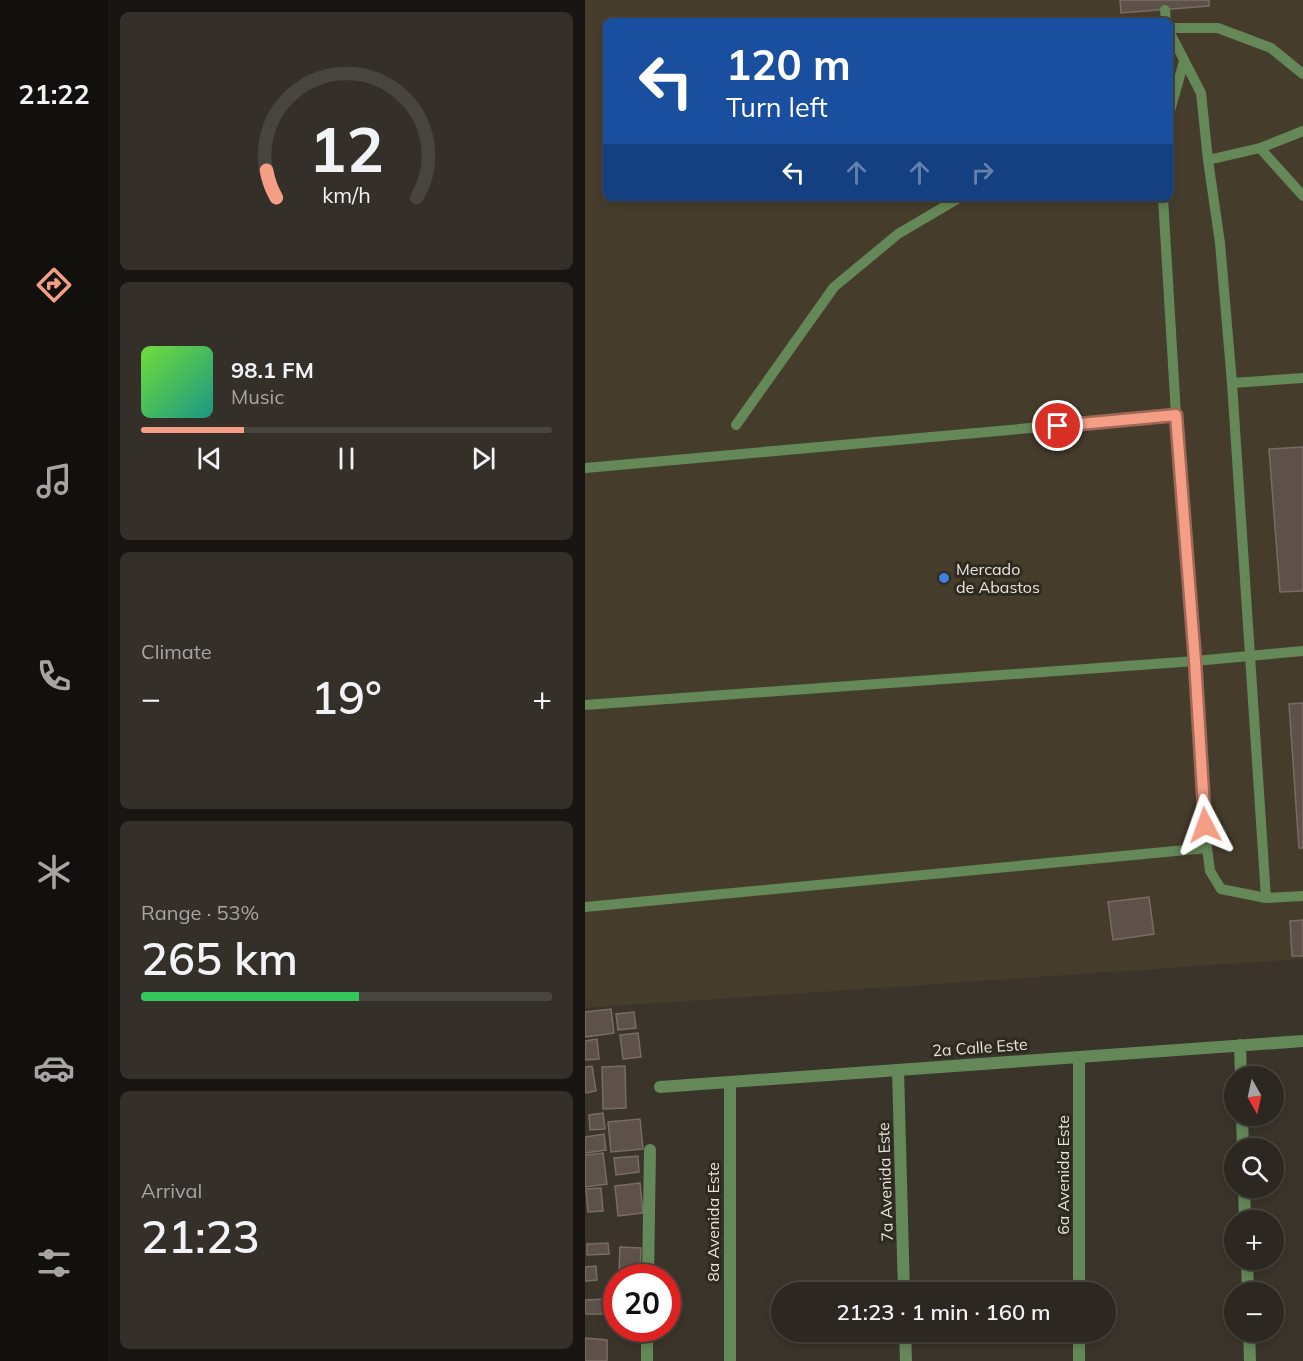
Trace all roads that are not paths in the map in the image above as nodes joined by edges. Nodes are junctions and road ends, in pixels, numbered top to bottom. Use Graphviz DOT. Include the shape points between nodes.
graph roads {
  1 [pos="1173,28"];
  2 [pos="1173,39"];
  3 [pos="1184,61"];
  4 [pos="1303,74"];
  5 [pos="1173,100"];
  6 [pos="1303,131"];
  7 [pos="1260,148"];
  8 [pos="1208,160"];
  9 [pos="1303,196"];
  10 [pos="954,201"];
  11 [pos="1163,201"];
  12 [pos="1303,378"];
  13 [pos="1232,383"];
  14 [pos="1176,415"];
  15 [pos="736,425"];
  16 [pos="585,468"];
  17 [pos="1303,651"];
  18 [pos="1250,655"];
  19 [pos="1195,661"];
  20 [pos="585,705"];
  21 [pos="1206,848"];
  22 [pos="1303,896"];
  23 [pos="1266,898"];
  24 [pos="585,907"];
  25 [pos="1303,1041"];
  26 [pos="1240,1045"];
  27 [pos="1079,1057"];
  28 [pos="1241,1066"];
  29 [pos="898,1070"];
  30 [pos="730,1082"];
  31 [pos="660,1087"];
  32 [pos="649,1150"];
  33 [pos="648,1264"];
  34 [pos="904,1282"];
  35 [pos="1079,1282"];
  36 [pos="647,1342"];
  37 [pos="905,1342"];
  38 [pos="1079,1342"];
  39 [pos="1249,1342"];
  40 [pos="647,1361"];
  41 [pos="730,1361"];
  42 [pos="906,1361"];
  43 [pos="1079,1361"];
  44 [pos="1250,1361"];
  1 -- 4 [label="lane" via="1218,28 1271,48"];
  2 -- 3 [label="lane"];
  3 -- 5 [label="lane"];
  3 -- 8 [label="lane" via="1201,93"];
  6 -- 7 [label="lane"];
  7 -- 8 [label="lane"];
  7 -- 9 [label="lane"];
  8 -- 13 [label="lane" via="1220,243"];
  10 -- 15 [label="lane" via="898,234 834,287"];
  11 -- 14 [label="lane"];
  12 -- 13 [label="lane"];
  13 -- 18 [label="lane"];
  14 -- 16 [label="lane"];
  14 -- 19 [label="lane"];
  17 -- 18 [label="lane"];
  18 -- 19 [label="lane"];
  18 -- 23 [label="lane"];
  19 -- 20 [label="lane"];
  19 -- 21 [label="lane"];
  21 -- 23 [label="lane" via="1210,871 1221,889"];
  21 -- 24 [label="lane"];
  22 -- 23 [label="lane"];
  25 -- 26 [label="street, 2a Calle Este"];
  26 -- 27 [label="street, 2a Calle Este"];
  26 -- 28 [label="street"];
  27 -- 29 [label="street, 2a Calle Este"];
  27 -- 35 [label="street, 6a Avenida Este"];
  29 -- 30 [label="street, 2a Calle Este"];
  29 -- 34 [label="street, 7a Avenida Este"];
  30 -- 31 [label="street, 2a Calle Este"];
  30 -- 41 [label="street, 8a Avenida Este"];
  32 -- 33 [label="street"];
  36 -- 40 [label="street"];
  37 -- 42 [label="street"];
  38 -- 43 [label="street"];
  39 -- 44 [label="street"];
}
